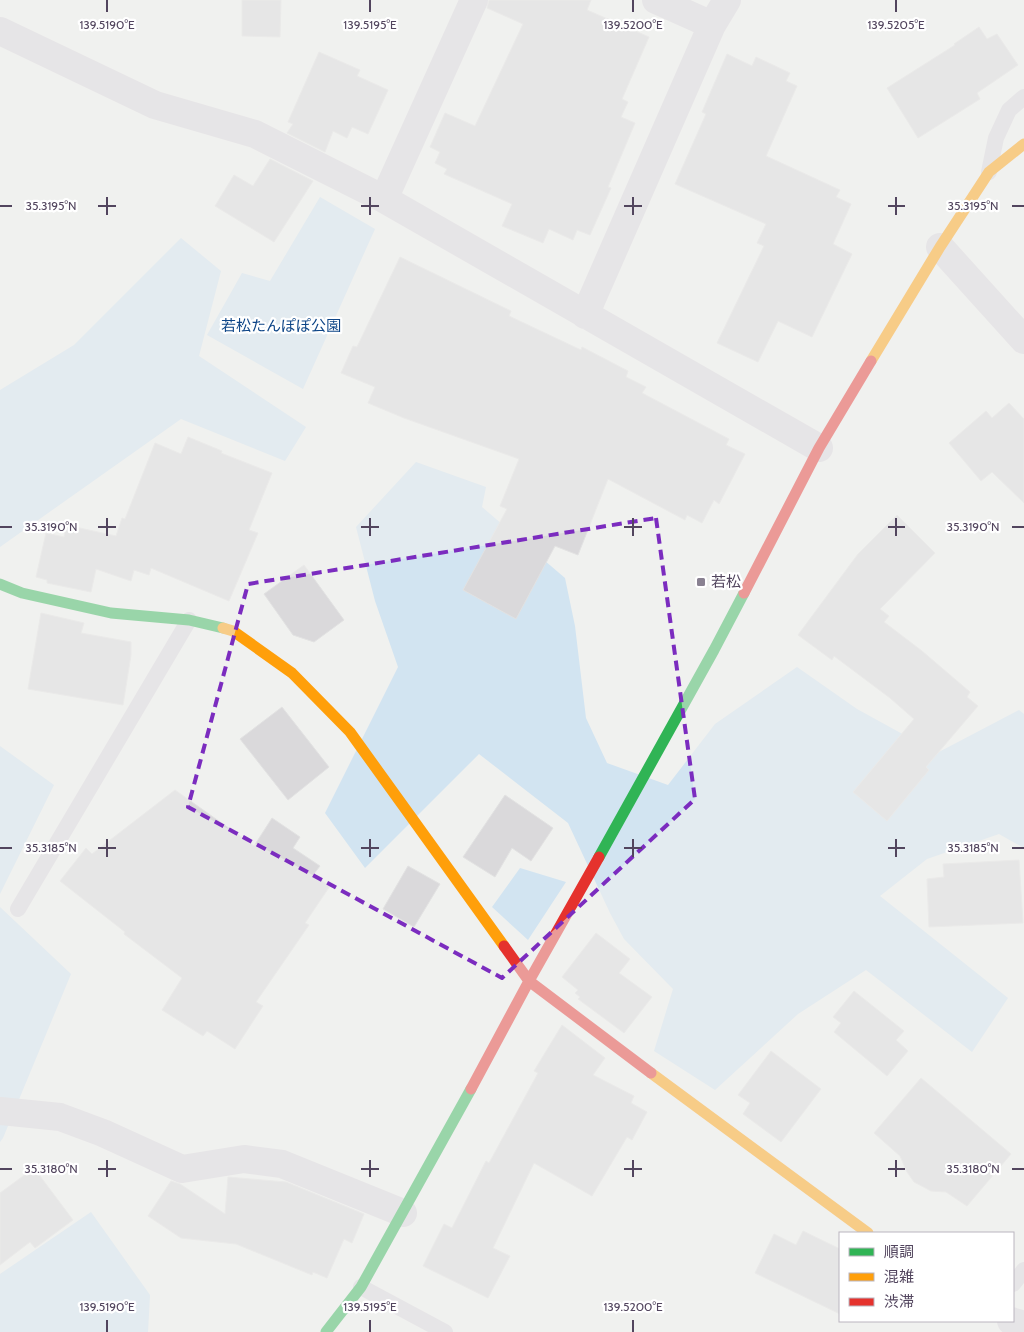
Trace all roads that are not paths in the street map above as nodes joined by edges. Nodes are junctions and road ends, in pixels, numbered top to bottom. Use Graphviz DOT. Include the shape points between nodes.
graph roads {
  1 [pos="474,0"];
  2 [pos="656,0"];
  3 [pos="727,0"];
  4 [pos="712,25"];
  5 [pos="0,31"];
  6 [pos="1024,97"];
  7 [pos="1024,144"];
  8 [pos="989,172"];
  9 [pos="384,199"];
  10 [pos="940,247"];
  11 [pos="585,315"];
  12 [pos="1024,340"];
  13 [pos="820,448"];
  14 [pos="0,584"];
  15 [pos="189,620"];
  16 [pos="18,909"];
  17 [pos="529,981"];
  18 [pos="0,1111"];
  19 [pos="403,1213"];
  20 [pos="867,1232"];
  21 [pos="1024,1270"];
  22 [pos="1014,1283"];
  23 [pos="361,1287"];
  24 [pos="326,1332"];
  25 [pos="445,1332"];
  1 -- 9 [label="street"];
  2 -- 4 [label="street"];
  3 -- 4 [label="street"];
  4 -- 11 [label="street"];
  5 -- 9 [label="street" via="155,105 255,134"];
  6 -- 8 [label="lane" via="1009,110 999,131"];
  7 -- 8 [label="street"];
  8 -- 10 [label="street"];
  9 -- 11 [label="street"];
  10 -- 12 [label="street"];
  10 -- 13 [label="street"];
  11 -- 13 [label="street"];
  13 -- 17 [label="street" via="714,650"];
  14 -- 15 [label="street" via="22,593 111,613"];
  15 -- 16 [label="lane"];
  15 -- 17 [label="street" via="233,631 292,673 350,732"];
  17 -- 19 [label="street"];
  17 -- 20 [label="street"];
  18 -- 19 [label="street" via="60,1117 182,1169 244,1159 282,1164"];
  19 -- 23 [label="street"];
  21 -- 22 [label="lane"];
  23 -- 24 [label="street"];
  23 -- 25 [label="lane"];
}
